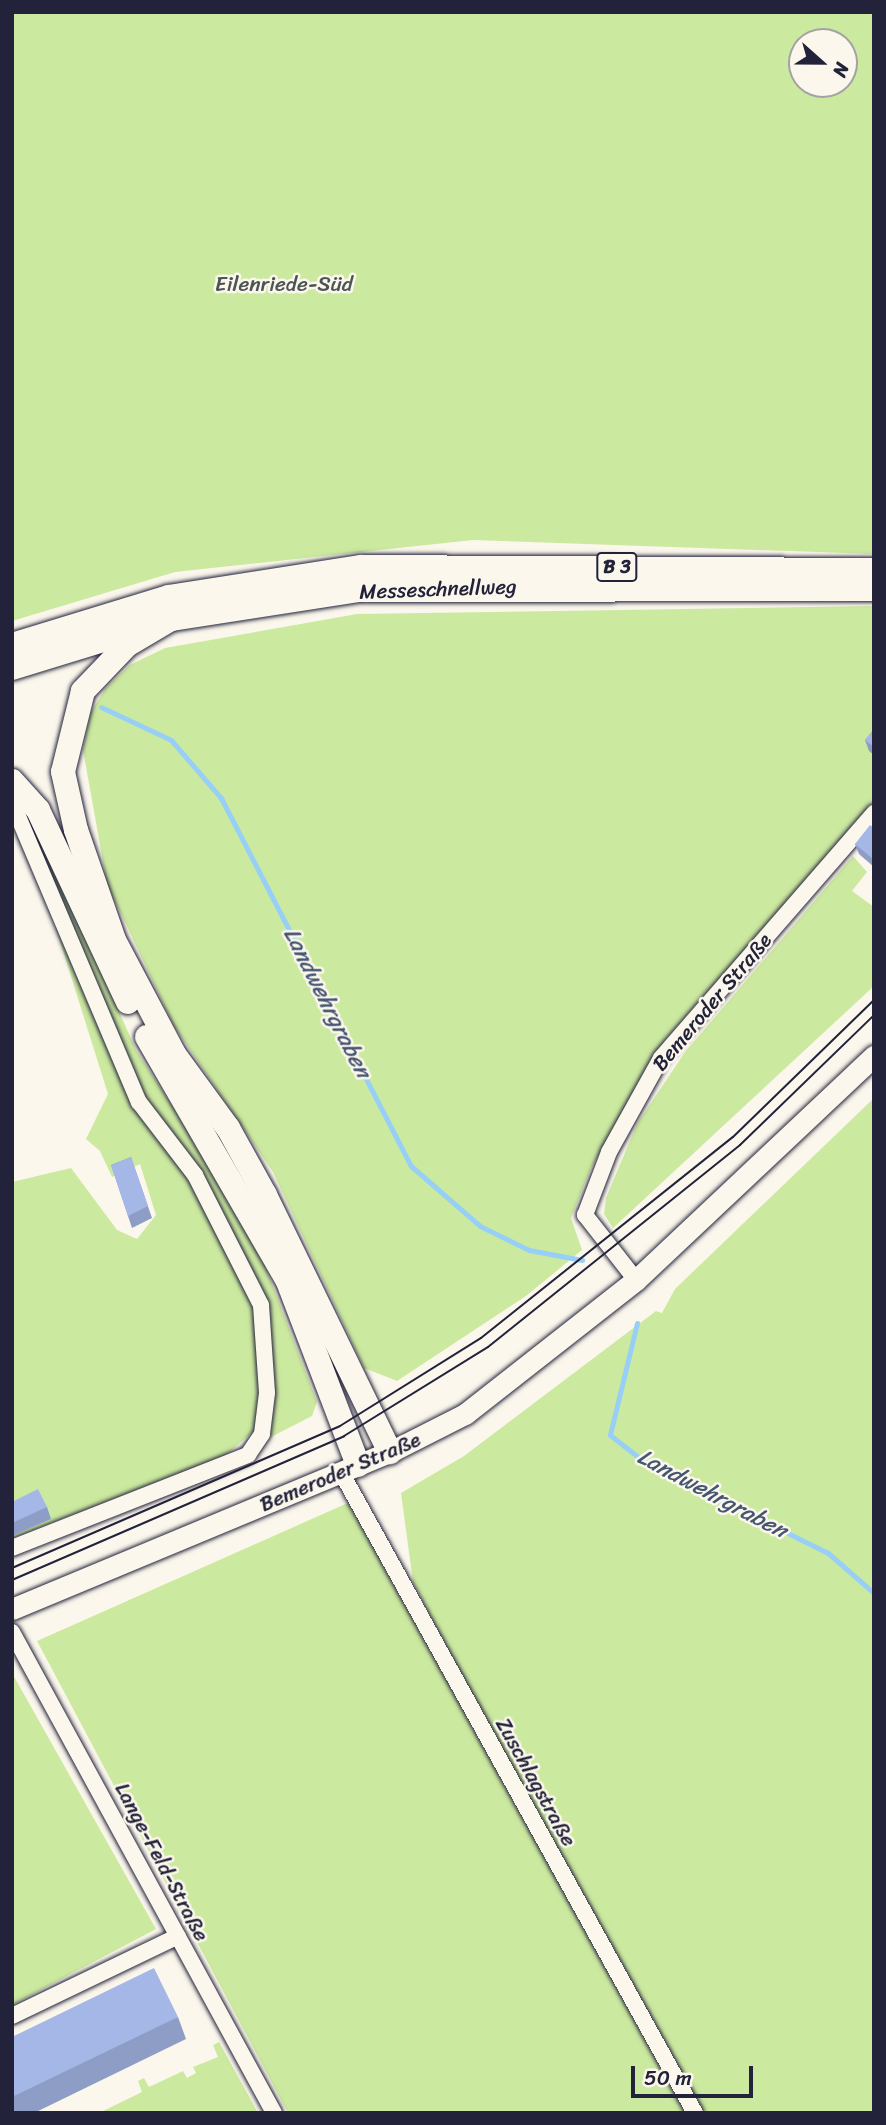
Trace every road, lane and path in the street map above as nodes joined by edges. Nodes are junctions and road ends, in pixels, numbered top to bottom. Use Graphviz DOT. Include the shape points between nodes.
graph roads {
  1 [pos="874,570"];
  2 [pos="874,589"];
  3 [pos="171,619"];
  4 [pos="12,645"];
  5 [pos="12,668"];
  6 [pos="12,781"];
  7 [pos="12,802"];
  8 [pos="874,813"];
  9 [pos="874,1056"];
  10 [pos="636,1280"];
  11 [pos="390,1452"];
  12 [pos="349,1468"];
  13 [pos="12,1548"];
  14 [pos="12,1609"];
  15 [pos="12,1632"];
  16 [pos="178,1936"];
  17 [pos="12,2017"];
  18 [pos="274,2113"];
  19 [pos="695,2113"];
  1 -- 4 [label="highway, Messeschnellweg / B 3" via="361,567 169,597"];
  2 -- 3 [label="highway, Messeschnellweg / B 3" via="359,590"];
  3 -- 5 [label="highway, Messeschnellweg / B 3"];
  3 -- 11 [label="highway" via="127,645 83,691 63,772 76,830 114,940 174,1054 229,1128"];
  6 -- 12 [label="highway" via="38,810 112,973 288,1279"];
  7 -- 13 [label="street" via="139,1102 195,1175 261,1305 267,1393 262,1434 248,1455"];
  8 -- 10 [label="street, Bemeroder Straße" via="661,1058 609,1152 585,1215"];
  9 -- 10 [label="main road, Bemeroder Straße"];
  10 -- 11 [label="main road, Bemeroder Straße" via="465,1414"];
  11 -- 12 [label="main road, Bemeroder Straße"];
  12 -- 14 [label="main road, Bemeroder Straße"];
  12 -- 19 [label="street, Zuschlagstraße"];
  15 -- 16 [label="street, Lange-Feld-Straße"];
  16 -- 17 [label="street"];
  16 -- 18 [label="street, Lange-Feld-Straße"];
}
